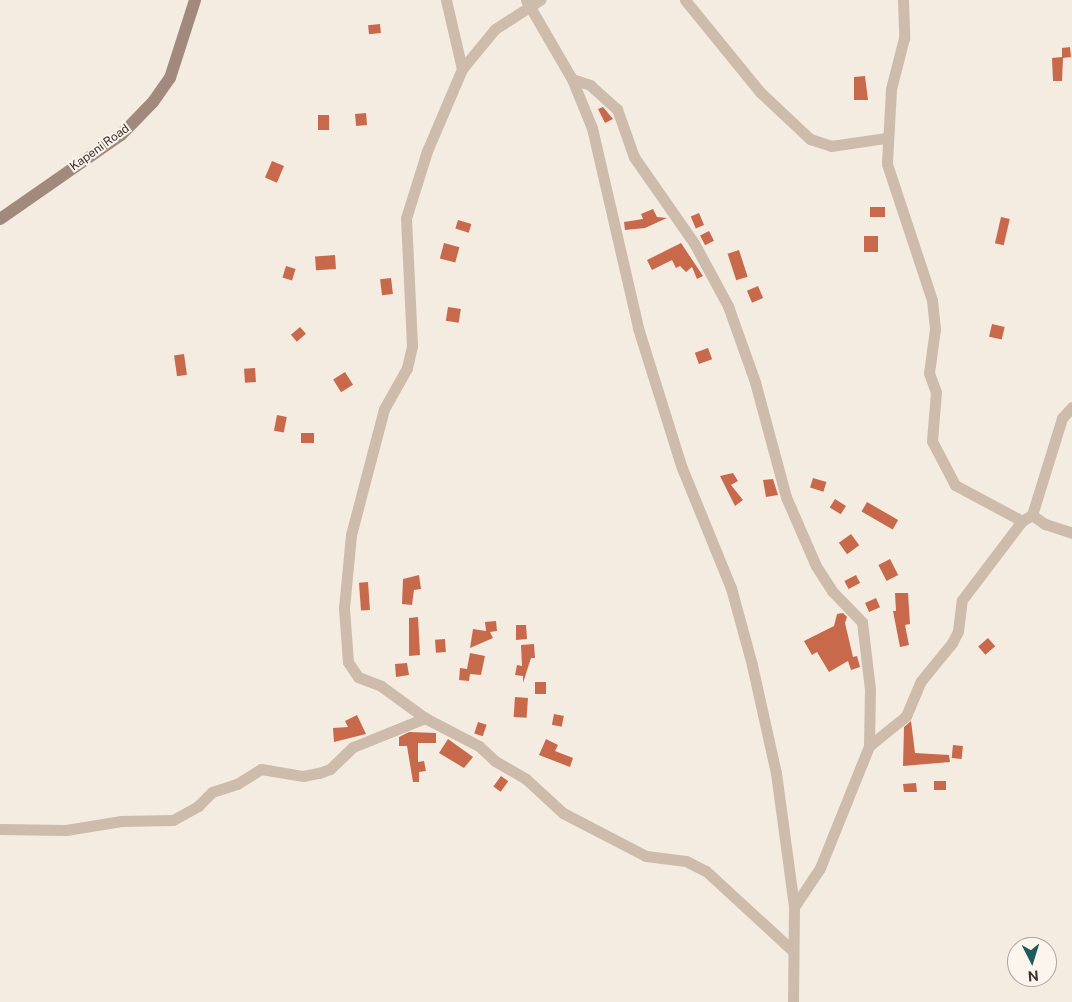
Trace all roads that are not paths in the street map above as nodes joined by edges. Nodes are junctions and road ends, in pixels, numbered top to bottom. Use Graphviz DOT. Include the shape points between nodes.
graph roads {
  1 [pos="195,0"];
  2 [pos="446,0"];
  3 [pos="540,0"];
  4 [pos="685,0"];
  5 [pos="903,0"];
  6 [pos="528,3"];
  7 [pos="462,69"];
  8 [pos="572,80"];
  9 [pos="886,138"];
  10 [pos="0,219"];
  11 [pos="1072,407"];
  12 [pos="1027,518"];
  13 [pos="1072,533"];
  14 [pos="425,718"];
  15 [pos="869,746"];
  16 [pos="0,829"];
  17 [pos="794,907"];
  18 [pos="793,951"];
  19 [pos="793,1002"];
  1 -- 10 [label="main road, Kapeni Road" via="170,78 153,102 121,135"];
  2 -- 7 [label="street"];
  3 -- 6 [label="street"];
  4 -- 9 [label="street" via="760,92 810,139 830,146"];
  5 -- 9 [label="street" via="904,38 890,89"];
  6 -- 7 [label="street" via="494,29"];
  6 -- 8 [label="street"];
  7 -- 14 [label="street" via="430,143 406,218 412,346 407,368 384,409 351,535 344,608 352,672 381,686"];
  8 -- 15 [label="street" via="590,85 617,109 634,157 694,243 728,306 755,382 786,497 816,566 832,591 862,622 870,689"];
  8 -- 17 [label="street" via="599,155 638,328 682,468 730,588 752,665 776,773"];
  9 -- 12 [label="street" via="892,178 932,300 935,329 929,372 936,392 932,441 955,485"];
  11 -- 12 [label="street" via="1062,418"];
  12 -- 13 [label="street"];
  12 -- 15 [label="street" via="962,600 958,631 921,681 906,716"];
  14 -- 16 [label="street" via="354,747 330,769 319,773 303,776 261,769 237,784 212,792 198,806 173,820 121,821 66,830"];
  14 -- 18 [label="street" via="479,746 495,761 537,787 563,813 646,856 686,861 706,871"];
  15 -- 17 [label="street" via="820,868"];
  17 -- 18 [label="street"];
  18 -- 19 [label="street"];
}
